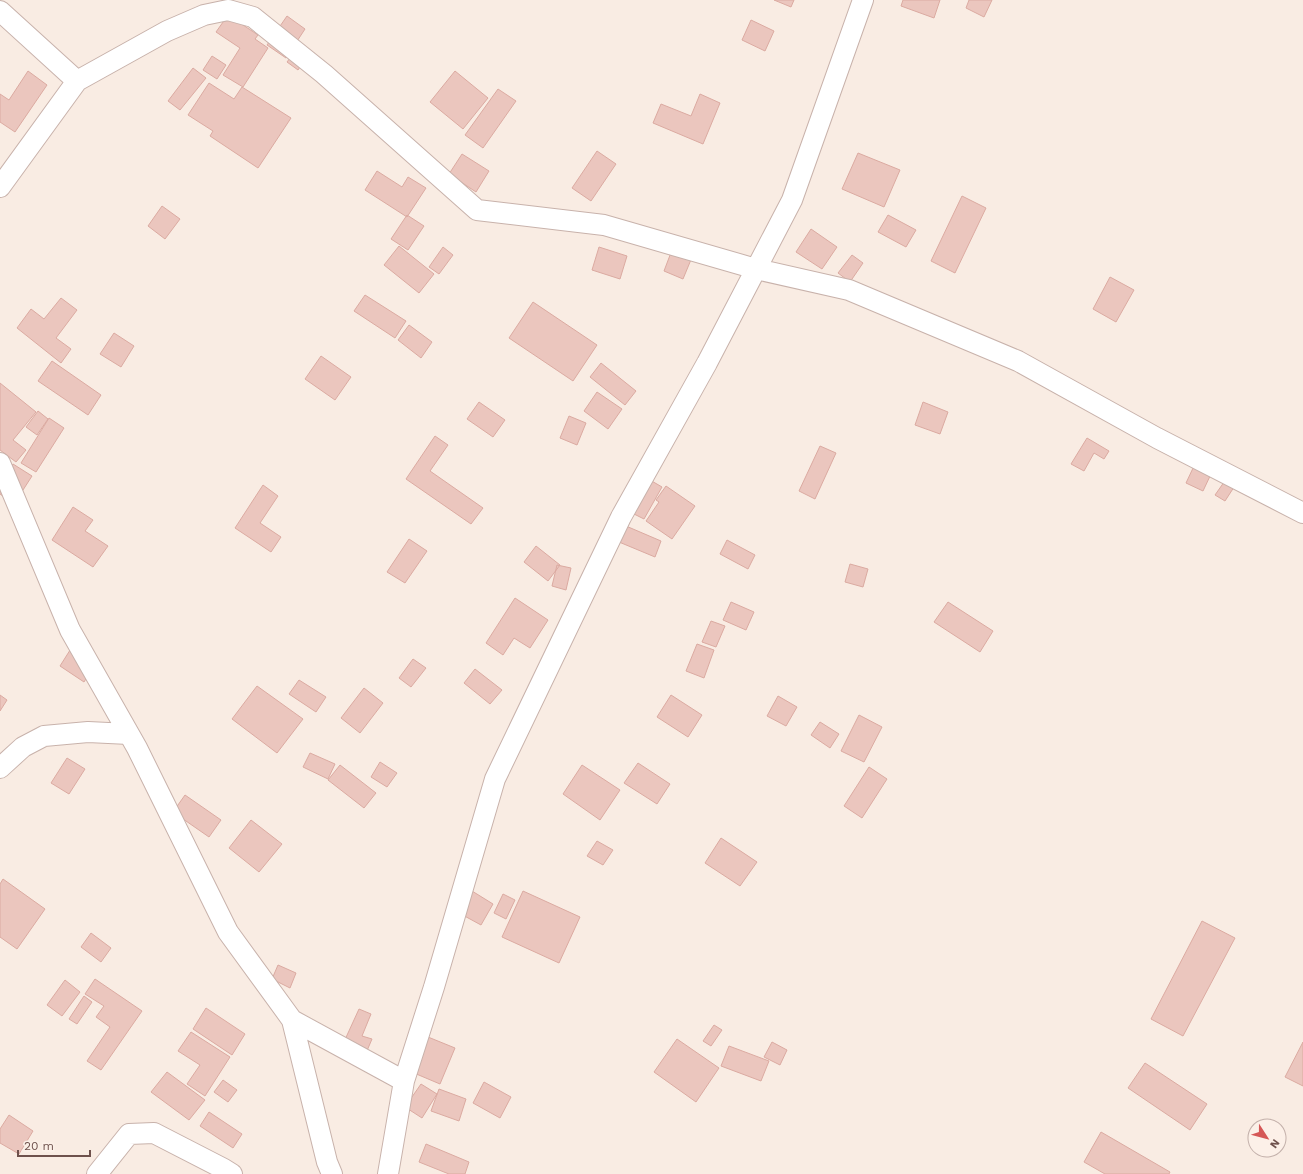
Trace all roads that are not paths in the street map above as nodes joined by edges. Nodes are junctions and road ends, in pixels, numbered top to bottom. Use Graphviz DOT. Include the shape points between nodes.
graph roads {
  1 [pos="863,0"];
  2 [pos="0,11"];
  3 [pos="77,81"];
  4 [pos="0,187"];
  5 [pos="756,269"];
  6 [pos="0,463"];
  7 [pos="1303,513"];
  8 [pos="129,734"];
  9 [pos="0,768"];
  10 [pos="292,1020"];
  11 [pos="404,1081"];
  12 [pos="97,1174"];
  13 [pos="232,1174"];
  14 [pos="332,1174"];
  15 [pos="388,1174"];
  1 -- 5 [label="street" via="792,200"];
  2 -- 3 [label="street"];
  3 -- 4 [label="street"];
  3 -- 5 [label="street" via="166,31 204,15 228,10 253,17 318,70 477,210 604,225"];
  5 -- 7 [label="street" via="849,290 1018,361 1157,438"];
  5 -- 11 [label="street" via="621,517 495,779"];
  6 -- 8 [label="street" via="70,630"];
  8 -- 9 [label="street" via="88,732 44,736 23,747"];
  8 -- 10 [label="street" via="228,932"];
  10 -- 11 [label="street"];
  10 -- 14 [label="street"];
  11 -- 15 [label="street"];
  12 -- 13 [label="street" via="128,1134 154,1133"];
}
